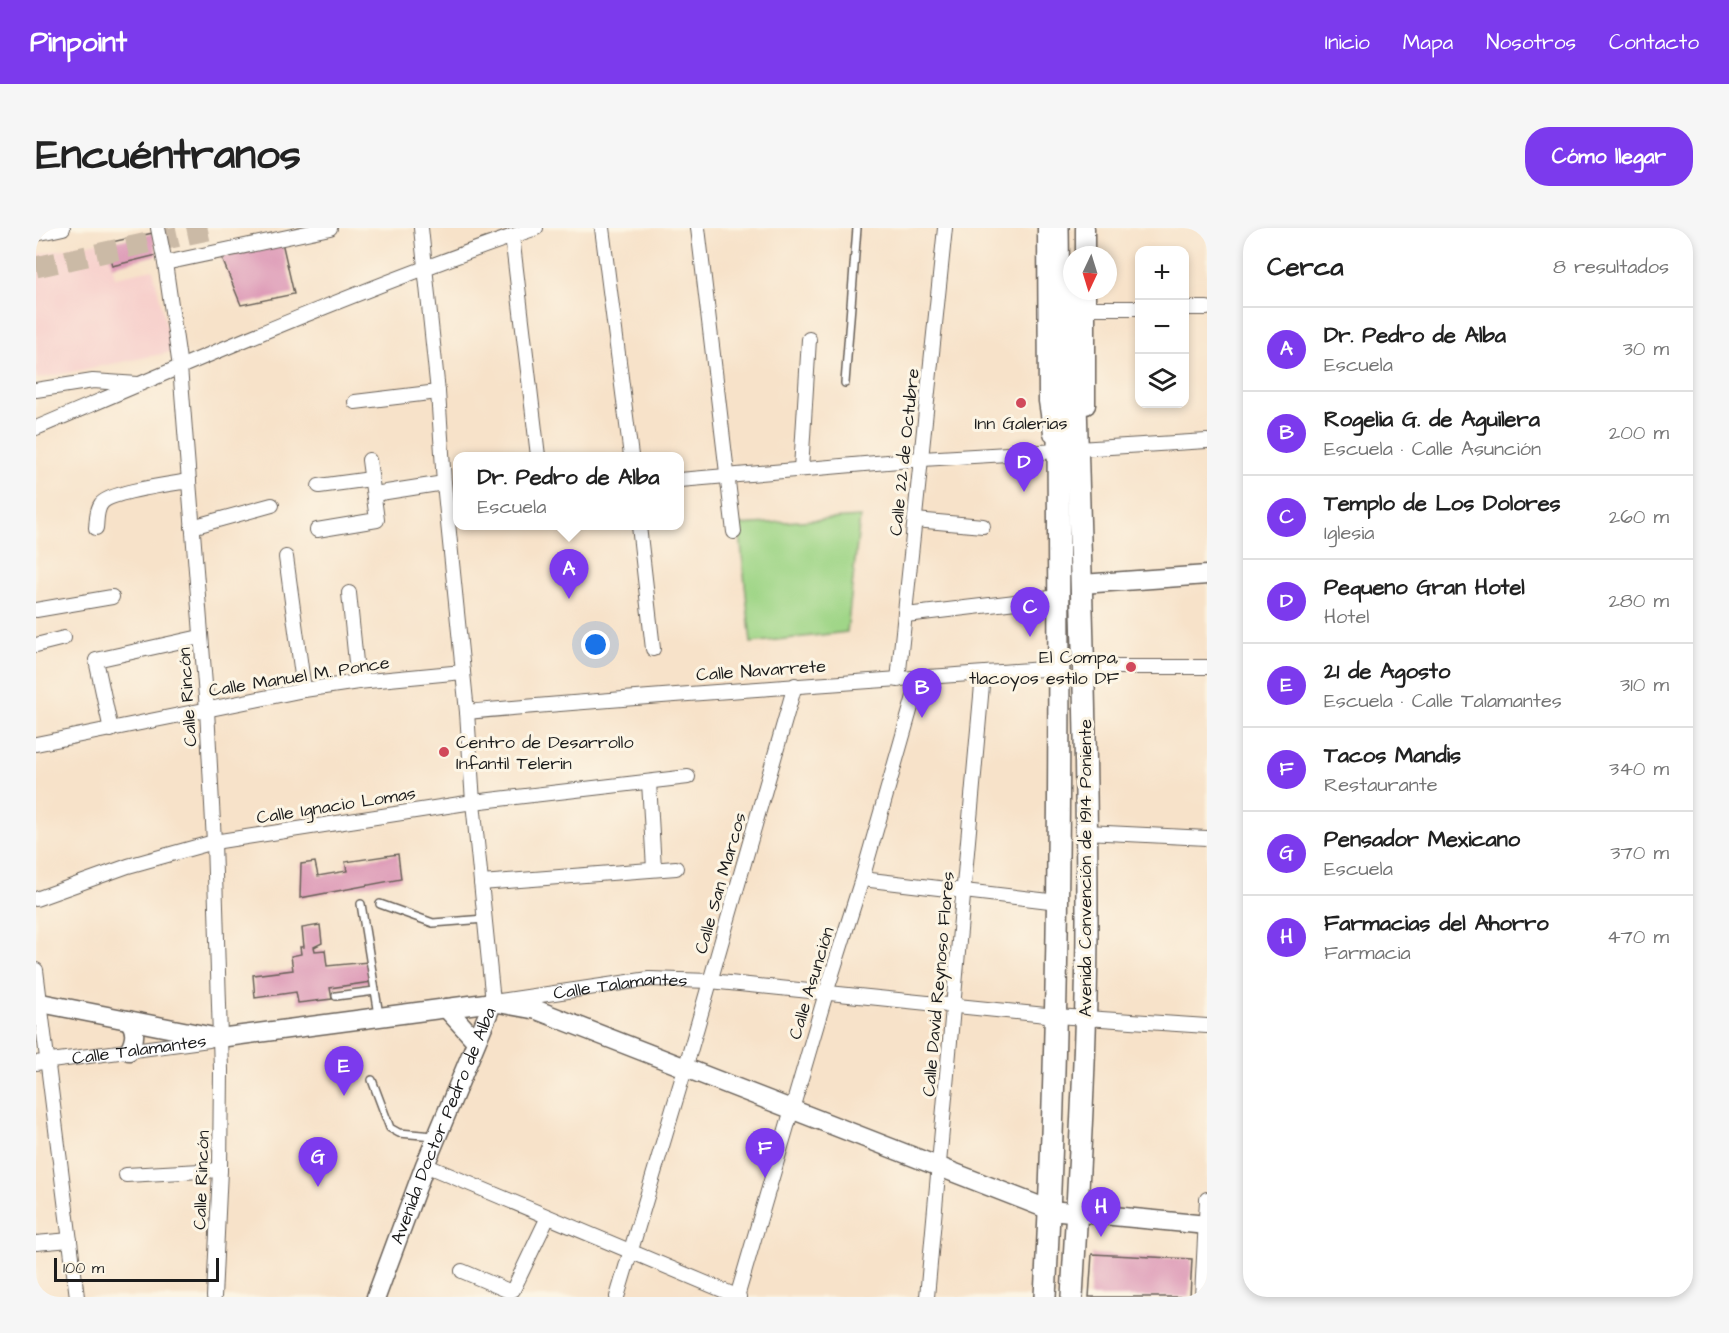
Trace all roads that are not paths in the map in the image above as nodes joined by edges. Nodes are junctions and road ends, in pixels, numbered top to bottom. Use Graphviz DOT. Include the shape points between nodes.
graph roads {
  1 [pos="63,228"];
  2 [pos="158,228"];
  3 [pos="330,228"];
  4 [pos="421,228"];
  5 [pos="536,228"];
  6 [pos="602,228"];
  7 [pos="698,228"];
  8 [pos="857,228"];
  9 [pos="945,228"];
  10 [pos="1047,228"];
  11 [pos="1058,228"];
  12 [pos="1071,228"];
  13 [pos="1084,228"];
  14 [pos="36,234"];
  15 [pos="272,234"];
  16 [pos="512,236"];
  17 [pos="1072,246"];
  18 [pos="1085,246"];
  19 [pos="165,263"];
  20 [pos="427,267"];
  21 [pos="1073,300"];
  22 [pos="1086,300"];
  23 [pos="1135,307"];
  24 [pos="1189,308"];
  25 [pos="1207,308"];
  26 [pos="809,339"];
  27 [pos="180,367"];
  28 [pos="76,382"];
  29 [pos="845,382"];
  30 [pos="140,384"];
  31 [pos="36,390"];
  32 [pos="438,392"];
  33 [pos="355,402"];
  34 [pos="88,406"];
  35 [pos="36,428"];
  36 [pos="1207,441"];
  37 [pos="1068,446"];
  38 [pos="538,452"];
  39 [pos="630,452"];
  40 [pos="922,459"];
  41 [pos="369,460"];
  42 [pos="801,469"];
  43 [pos="726,476"];
  44 [pos="371,479"];
  45 [pos="684,480"];
  46 [pos="189,481"];
  47 [pos="444,483"];
  48 [pos="319,486"];
  49 [pos="374,494"];
  50 [pos="452,502"];
  51 [pos="272,506"];
  52 [pos="453,517"];
  53 [pos="915,520"];
  54 [pos="983,526"];
  55 [pos="192,527"];
  56 [pos="96,528"];
  57 [pos="317,530"];
  58 [pos="454,530"];
  59 [pos="640,530"];
  60 [pos="734,532"];
  61 [pos="286,557"];
  62 [pos="1207,575"];
  63 [pos="1082,584"];
  64 [pos="349,593"];
  65 [pos="112,597"];
  66 [pos="1058,597"];
  67 [pos="36,610"];
  68 [pos="906,615"];
  69 [pos="200,637"];
  70 [pos="64,638"];
  71 [pos="36,645"];
  72 [pos="653,649"];
  73 [pos="1083,667"];
  74 [pos="1207,667"];
  75 [pos="1058,668"];
  76 [pos="463,672"];
  77 [pos="983,674"];
  78 [pos="919,679"];
  79 [pos="898,680"];
  80 [pos="358,682"];
  81 [pos="795,685"];
  82 [pos="304,690"];
  83 [pos="207,710"];
  84 [pos="467,712"];
  85 [pos="111,730"];
  86 [pos="36,744"];
  87 [pos="688,777"];
  88 [pos="650,782"];
  89 [pos="473,802"];
  90 [pos="1086,832"];
  91 [pos="1207,838"];
  92 [pos="214,842"];
  93 [pos="676,868"];
  94 [pos="654,869"];
  95 [pos="862,879"];
  96 [pos="481,883"];
  97 [pos="964,891"];
  98 [pos="36,899"];
  99 [pos="1058,902"];
  100 [pos="361,904"];
  101 [pos="380,904"];
  102 [pos="484,919"];
  103 [pos="36,970"];
  104 [pos="710,981"];
  105 [pos="375,991"];
  106 [pos="826,993"];
  107 [pos="336,996"];
  108 [pos="38,1002"];
  109 [pos="493,1002"];
  110 [pos="538,1002"];
  111 [pos="954,1005"];
  112 [pos="446,1008"];
  113 [pos="1056,1016"];
  114 [pos="379,1017"];
  115 [pos="1086,1018"];
  116 [pos="128,1020"];
  117 [pos="1207,1026"];
  118 [pos="219,1038"];
  119 [pos="476,1041"];
  120 [pos="129,1051"];
  121 [pos="42,1063"];
  122 [pos="685,1069"];
  123 [pos="372,1080"];
  124 [pos="793,1110"];
  125 [pos="437,1137"];
  126 [pos="425,1165"];
  127 [pos="939,1167"];
  128 [pos="220,1170"];
  129 [pos="126,1175"];
  130 [pos="1207,1199"];
  131 [pos="1050,1210"];
  132 [pos="1077,1214"];
  133 [pos="548,1217"];
  134 [pos="1206,1225"];
  135 [pos="70,1240"];
  136 [pos="36,1243"];
  137 [pos="631,1252"];
  138 [pos="462,1271"];
  139 [pos="77,1297"];
  140 [pos="214,1297"];
  141 [pos="376,1297"];
  142 [pos="617,1297"];
  143 [pos="738,1297"];
  144 [pos="927,1297"];
  145 [pos="1045,1297"];
  146 [pos="1072,1297"];
  147 [pos="1202,1297"];
  1 -- 14 [label="street"];
  2 -- 19 [label="street, Calle Rincón"];
  3 -- 15 [label="street"];
  4 -- 20 [label="street, Avenida Doctor Pedro de Alba"];
  5 -- 16 [label="street"];
  6 -- 39 [label="street"];
  7 -- 43 [label="street"];
  8 -- 29 [label="lane"];
  9 -- 40 [label="street, Calle 22 de Octubre"];
  10 -- 37 [label="street, Avenida Convención de 1914 Poniente" via="1050,424"];
  11 -- 37 [label="main road, Avenida Convención de 1914 Poniente" via="1060,384"];
  12 -- 17 [label="main road"];
  13 -- 18 [label="street"];
  15 -- 19 [label="street"];
  16 -- 20 [label="street"];
  16 -- 38 [label="street"];
  19 -- 27 [label="street, Calle Rincón"];
  20 -- 27 [label="street"];
  20 -- 32 [label="street, Avenida Doctor Pedro de Alba"];
  21 -- 37 [label="main road, Avenida Convención de 1914 Poniente"];
  22 -- 23 [label="street"];
  22 -- 37 [label="street, Avenida Convención de 1914 Poniente" via="1086,406 1084,420"];
  24 -- 25 [label="street"];
  26 -- 42 [label="street"];
  27 -- 30 [label="street"];
  27 -- 46 [label="street, Calle Rincón"];
  28 -- 30 [label="street"];
  28 -- 31 [label="street"];
  28 -- 34 [label="street"];
  30 -- 34 [label="street"];
  32 -- 33 [label="street"];
  32 -- 47 [label="street, Avenida Doctor Pedro de Alba"];
  34 -- 35 [label="street"];
  36 -- 37 [label="street"];
  37 -- 40 [label="street"];
  37 -- 63 [label="main road, Avenida Convención de 1914 Poniente"];
  37 -- 66 [label="main road, Avenida Convención de 1914 Poniente"];
  40 -- 42 [label="street"];
  40 -- 53 [label="street, Calle 22 de Octubre"];
  41 -- 44 [label="street"];
  42 -- 43 [label="street"];
  43 -- 45 [label="street"];
  43 -- 60 [label="street"];
  44 -- 48 [label="street"];
  44 -- 49 [label="street"];
  46 -- 55 [label="street, Calle Rincón"];
  46 -- 56 [label="street" via="116,495 102,502"];
  47 -- 49 [label="street"];
  47 -- 50 [label="street, Avenida Doctor Pedro de Alba"];
  49 -- 57 [label="street" via="375,522"];
  50 -- 52 [label="street, Avenida Doctor Pedro de Alba"];
  51 -- 55 [label="street"];
  53 -- 54 [label="street"];
  53 -- 68 [label="street, Calle 22 de Octubre"];
  55 -- 69 [label="street, Calle Rincón"];
  58 -- 76 [label="street, Avenida Doctor Pedro de Alba"];
  59 -- 72 [label="street"];
  61 -- 82 [label="street"];
  62 -- 63 [label="street"];
  63 -- 73 [label="main road, Avenida Convención de 1914 Poniente"];
  64 -- 80 [label="street"];
  65 -- 67 [label="street"];
  66 -- 68 [label="street"];
  66 -- 75 [label="main road, Avenida Convención de 1914 Poniente"];
  68 -- 79 [label="street, Calle 22 de Octubre"];
  69 -- 83 [label="street, Calle Rincón"];
  69 -- 85 [label="street" via="96,660"];
  70 -- 71 [label="street"];
  73 -- 74 [label="street"];
  73 -- 90 [label="main road, Avenida Convención de 1914 Poniente"];
  75 -- 77 [label="street, Calle Navarrete"];
  75 -- 99 [label="main road, Avenida Convención de 1914 Poniente"];
  76 -- 80 [label="street, Calle Manuel M. Ponce"];
  76 -- 84 [label="street, Avenida Doctor Pedro de Alba"];
  77 -- 78 [label="street, Calle Navarrete"];
  77 -- 97 [label="street, Calle David Reynoso Flores"];
  78 -- 79 [label="street, Calle Navarrete"];
  78 -- 95 [label="street, Calle Asunción"];
  79 -- 81 [label="street, Calle Navarrete"];
  80 -- 82 [label="street, Calle Manuel M. Ponce"];
  81 -- 84 [label="street, Calle Navarrete"];
  81 -- 104 [label="street, Calle San Marcos"];
  82 -- 83 [label="street, Calle Manuel M. Ponce"];
  83 -- 85 [label="street, Calle Manuel M. Ponce"];
  83 -- 92 [label="street, Calle Rincón"];
  84 -- 89 [label="street, Avenida Doctor Pedro de Alba"];
  85 -- 86 [label="street, Calle Manuel M. Ponce"];
  87 -- 88 [label="street, Calle Ignacio Lomas"];
  88 -- 89 [label="street, Calle Ignacio Lomas"];
  88 -- 94 [label="street"];
  89 -- 92 [label="street, Calle Ignacio Lomas"];
  89 -- 96 [label="street, Avenida Doctor Pedro de Alba"];
  90 -- 91 [label="street"];
  90 -- 115 [label="main road, Avenida Convención de 1914 Poniente"];
  92 -- 98 [label="street, Calle Ignacio Lomas" via="128,866"];
  92 -- 118 [label="street, Calle Rincón"];
  93 -- 94 [label="street"];
  94 -- 96 [label="street"];
  95 -- 97 [label="street"];
  95 -- 106 [label="street, Calle Asunción"];
  96 -- 102 [label="street, Avenida Doctor Pedro de Alba"];
  97 -- 99 [label="street"];
  97 -- 111 [label="street, Calle David Reynoso Flores"];
  99 -- 113 [label="main road, Avenida Convención de 1914 Poniente"];
  100 -- 105 [label="lane"];
  101 -- 102 [label="lane" via="432,923"];
  102 -- 109 [label="street, Avenida Doctor Pedro de Alba"];
  103 -- 108 [label="street"];
  104 -- 106 [label="street, Calle Talamantes"];
  104 -- 110 [label="street, Calle Talamantes" via="650,979"];
  104 -- 122 [label="street, Calle San Marcos"];
  105 -- 107 [label="lane"];
  105 -- 114 [label="lane"];
  106 -- 111 [label="street, Calle Talamantes"];
  106 -- 124 [label="street, Calle Asunción"];
  108 -- 116 [label="street"];
  108 -- 121 [label="street"];
  109 -- 110 [label="street, Calle Talamantes"];
  109 -- 112 [label="street, Calle Talamantes"];
  109 -- 119 [label="street, Avenida Doctor Pedro de Alba"];
  110 -- 122 [label="street, Calle Talamantes"];
  111 -- 113 [label="street, Calle Talamantes"];
  111 -- 127 [label="street, Calle David Reynoso Flores"];
  112 -- 114 [label="street, Calle Talamantes"];
  112 -- 119 [label="street"];
  113 -- 115 [label="street, Calle Talamantes"];
  113 -- 131 [label="main road, Avenida Convención de 1914 Poniente"];
  114 -- 118 [label="street, Calle Talamantes"];
  115 -- 117 [label="street, Calle Talamantes"];
  115 -- 132 [label="main road, Avenida Convención de 1914 Poniente"];
  116 -- 118 [label="street"];
  116 -- 120 [label="street" via="135,1034"];
  118 -- 120 [label="street, Calle Talamantes"];
  118 -- 128 [label="street, Calle Rincón"];
  119 -- 125 [label="street, Avenida Doctor Pedro de Alba"];
  120 -- 121 [label="street, Calle Talamantes"];
  121 -- 135 [label="street"];
  122 -- 124 [label="street, Calle Talamantes"];
  122 -- 137 [label="street, Calle San Marcos"];
  123 -- 125 [label="lane" via="390,1128"];
  124 -- 127 [label="street, Calle Talamantes"];
  124 -- 143 [label="street, Calle Asunción"];
  125 -- 126 [label="street, Avenida Doctor Pedro de Alba"];
  126 -- 133 [label="street"];
  126 -- 141 [label="street, Avenida Doctor Pedro de Alba"];
  127 -- 131 [label="street, Calle Talamantes"];
  127 -- 144 [label="street, Calle David Reynoso Flores"];
  128 -- 129 [label="street"];
  128 -- 140 [label="street, Calle Rincón"];
  130 -- 134 [label="street"];
  131 -- 132 [label="street, Calle Talamantes"];
  131 -- 145 [label="main road, Avenida Convención de 1914 Poniente"];
  132 -- 134 [label="street, Calle Talamantes"];
  132 -- 146 [label="main road, Avenida Convención de 1914 Poniente"];
  133 -- 137 [label="street"];
  133 -- 138 [label="street" via="513,1290"];
  134 -- 147 [label="street"];
  135 -- 136 [label="street"];
  135 -- 139 [label="street"];
  137 -- 142 [label="street, Calle San Marcos"];
  137 -- 143 [label="street"];
}
